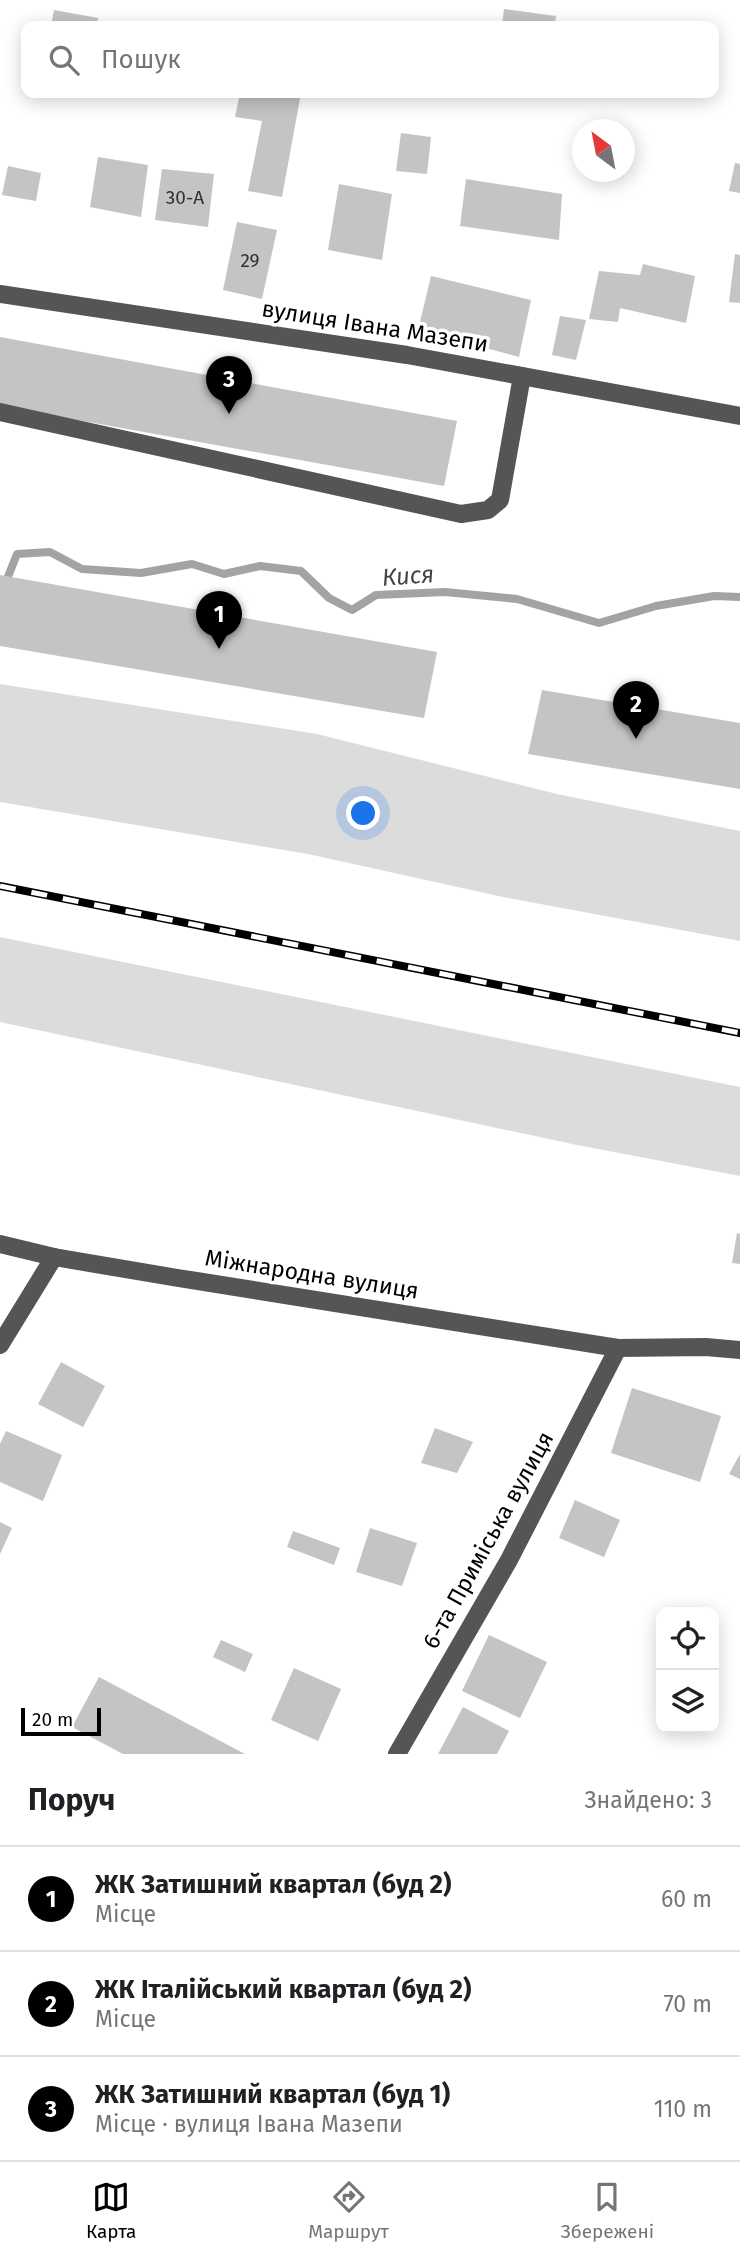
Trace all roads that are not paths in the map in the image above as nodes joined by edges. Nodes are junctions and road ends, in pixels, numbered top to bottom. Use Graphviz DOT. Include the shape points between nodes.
graph roads {
  1 [pos="0,294"];
  2 [pos="522,376"];
  3 [pos="0,412"];
  4 [pos="740,416"];
  5 [pos="0,1244"];
  6 [pos="54,1257"];
  7 [pos="0,1345"];
  8 [pos="618,1348"];
  9 [pos="740,1350"];
  10 [pos="397,1754"];
  1 -- 2 [label="street, вулиця Івана Мазепи"];
  2 -- 3 [label="street" via="500,500 488,510 461,514"];
  2 -- 4 [label="street, вулиця Івана Мазепи"];
  5 -- 6 [label="street, Міжнародна вулиця"];
  6 -- 7 [label="street"];
  6 -- 8 [label="street, Міжнародна вулиця"];
  8 -- 9 [label="street, Міжнародна вулиця"];
  8 -- 10 [label="street, 6-та Приміська вулиця" via="509,1560"];
}
